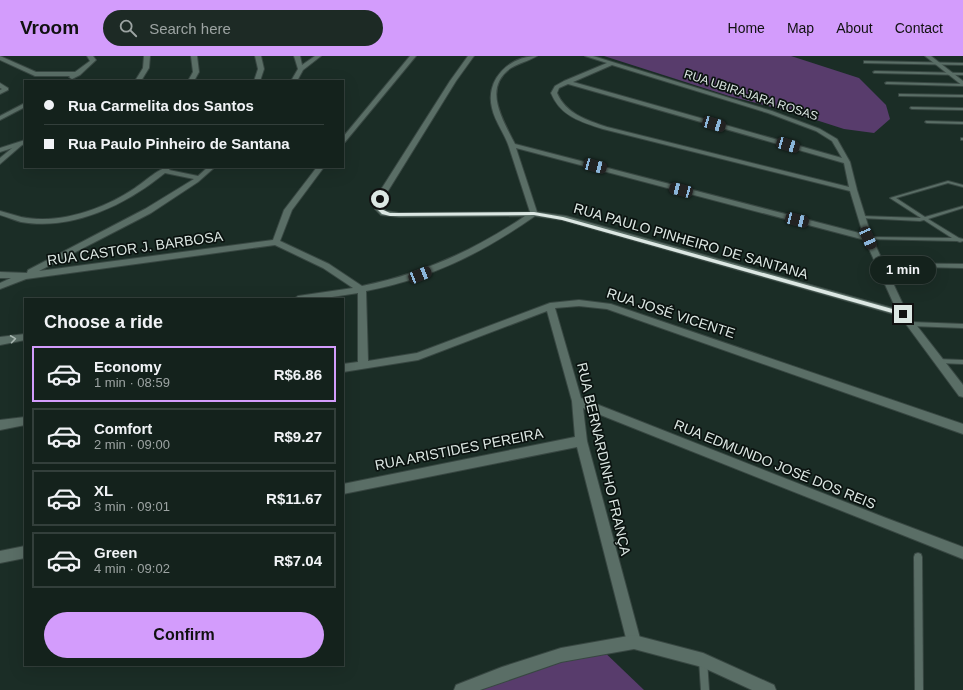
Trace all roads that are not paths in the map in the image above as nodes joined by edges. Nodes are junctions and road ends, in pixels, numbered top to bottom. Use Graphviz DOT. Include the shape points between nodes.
graph roads {
  1 [pos="90,56"];
  2 [pos="147,56"];
  3 [pos="194,56"];
  4 [pos="258,56"];
  5 [pos="297,56"];
  6 [pos="318,56"];
  7 [pos="413,56"];
  8 [pos="472,56"];
  9 [pos="534,56"];
  10 [pos="588,56"];
  11 [pos="928,56"];
  12 [pos="0,58"];
  13 [pos="865,62"];
  14 [pos="612,63"];
  15 [pos="937,63"];
  16 [pos="963,64"];
  17 [pos="301,69"];
  18 [pos="875,72"];
  19 [pos="950,73"];
  20 [pos="78,74"];
  21 [pos="963,74"];
  22 [pos="69,80"];
  23 [pos="139,80"];
  24 [pos="192,80"];
  25 [pos="258,80"];
  26 [pos="295,80"];
  27 [pos="566,82"];
  28 [pos="887,83"];
  29 [pos="963,84"];
  30 [pos="0,85"];
  31 [pos="0,92"];
  32 [pos="900,95"];
  33 [pos="963,96"];
  34 [pos="24,106"];
  35 [pos="912,108"];
  36 [pos="963,109"];
  37 [pos="0,118"];
  38 [pos="927,122"];
  39 [pos="963,123"];
  40 [pos="344,140"];
  41 [pos="22,143"];
  42 [pos="512,145"];
  43 [pos="0,150"];
  44 [pos="0,162"];
  45 [pos="847,162"];
  46 [pos="211,168"];
  47 [pos="320,168"];
  48 [pos="166,169"];
  49 [pos="200,178"];
  50 [pos="963,186"];
  51 [pos="853,190"];
  52 [pos="963,207"];
  53 [pos="0,213"];
  54 [pos="534,214"];
  55 [pos="861,217"];
  56 [pos="926,219"];
  57 [pos="868,238"];
  58 [pos="962,241"];
  59 [pos="276,242"];
  60 [pos="880,265"];
  61 [pos="963,266"];
  62 [pos="0,275"];
  63 [pos="24,276"];
  64 [pos="0,286"];
  65 [pos="362,290"];
  66 [pos="305,298"];
  67 [pos="550,306"];
  68 [pos="903,314"];
  69 [pos="911,324"];
  70 [pos="963,326"];
  71 [pos="24,337"];
  72 [pos="0,341"];
  73 [pos="938,361"];
  74 [pos="963,362"];
  75 [pos="363,365"];
  76 [pos="344,368"];
  77 [pos="963,393"];
  78 [pos="577,401"];
  79 [pos="24,421"];
  80 [pos="0,425"];
  81 [pos="963,428"];
  82 [pos="581,441"];
  83 [pos="344,489"];
  84 [pos="24,552"];
  85 [pos="963,553"];
  86 [pos="918,557"];
  87 [pos="0,558"];
  88 [pos="634,642"];
  89 [pos="703,660"];
  90 [pos="461,690"];
  91 [pos="705,690"];
  92 [pos="769,690"];
  93 [pos="919,690"];
  1 -- 20 [label="street" via="92,62"];
  2 -- 23 [label="street" via="146,68"];
  3 -- 24 [label="street" via="196,72"];
  4 -- 25 [label="street" via="261,69"];
  5 -- 17 [label="street"];
  6 -- 17 [label="street"];
  7 -- 40 [label="street"];
  8 -- 54 [label="street, RUA PAULO PINHEIRO DE SANTANA" via="393,176 380,199 379,209 384,213 399,215"];
  9 -- 42 [label="street" via="510,66 494,86 495,109"];
  10 -- 14 [label="street, RUA UBIRAJARA ROSAS"];
  11 -- 15 [label="street"];
  12 -- 20 [label="street" via="35,74"];
  13 -- 15 [label="lane"];
  14 -- 27 [label="street"];
  14 -- 45 [label="street, RUA UBIRAJARA ROSAS" via="744,103 818,130 835,140"];
  15 -- 16 [label="lane"];
  15 -- 19 [label="street"];
  17 -- 26 [label="street"];
  18 -- 19 [label="lane"];
  19 -- 21 [label="lane"];
  19 -- 29 [label="street"];
  20 -- 22 [label="street"];
  27 -- 45 [label="street"];
  27 -- 51 [label="street" via="555,90 556,99 564,109 587,122"];
  28 -- 29 [label="lane"];
  30 -- 31 [label="street" via="6,89"];
  32 -- 33 [label="lane"];
  34 -- 37 [label="street"];
  35 -- 36 [label="lane"];
  38 -- 39 [label="lane"];
  41 -- 43 [label="street"];
  41 -- 44 [label="street"];
  42 -- 54 [label="street"];
  42 -- 57 [label="street"];
  45 -- 51 [label="street, RUA UBIRAJARA ROSAS"];
  46 -- 49 [label="street"];
  47 -- 59 [label="street" via="283,216"];
  48 -- 49 [label="street"];
  48 -- 53 [label="street" via="127,197 83,215 44,220"];
  49 -- 63 [label="street" via="148,211"];
  50 -- 56 [label="lane" via="948,182 892,198"];
  51 -- 55 [label="street, RUA UBIRAJARA ROSAS"];
  52 -- 56 [label="lane"];
  54 -- 65 [label="street" via="452,262 420,275"];
  54 -- 68 [label="street, RUA PAULO PINHEIRO DE SANTANA" via="563,218"];
  55 -- 56 [label="lane"];
  55 -- 57 [label="street, RUA UBIRAJARA ROSAS"];
  56 -- 58 [label="lane"];
  57 -- 58 [label="lane"];
  57 -- 60 [label="street, RUA UBIRAJARA ROSAS"];
  59 -- 63 [label="street, RUA CASTOR J. BARBOSA"];
  59 -- 65 [label="street" via="326,266"];
  60 -- 61 [label="lane"];
  60 -- 68 [label="street, RUA UBIRAJARA ROSAS"];
  62 -- 63 [label="street"];
  63 -- 64 [label="street, RUA CASTOR J. BARBOSA"];
  65 -- 66 [label="street"];
  65 -- 75 [label="street"];
  67 -- 75 [label="street, RUA JOSÉ VICENTE" via="418,356"];
  67 -- 78 [label="street, RUA BERNARDINHO FRANÇA"];
  67 -- 81 [label="street, RUA JOSÉ VICENTE" via="589,302 608,306"];
  68 -- 69 [label="street, RUA UBIRAJARA ROSAS"];
  69 -- 70 [label="lane"];
  69 -- 73 [label="street, RUA UBIRAJARA ROSAS"];
  72 -- 71 [label="street, one-way"];
  73 -- 74 [label="lane"];
  73 -- 77 [label="street, RUA UBIRAJARA ROSAS"];
  75 -- 76 [label="street, RUA JOSÉ VICENTE"];
  78 -- 82 [label="street, RUA BERNARDINHO FRANÇA"];
  78 -- 85 [label="street, RUA EDMUNDO JOSÉ DOS REIS"];
  79 -- 80 [label="street"];
  82 -- 83 [label="street, RUA ARISTIDES PEREIRA"];
  82 -- 88 [label="street, RUA BERNARDINHO FRANÇA"];
  84 -- 87 [label="street"];
  86 -- 93 [label="lane"];
  88 -- 89 [label="street"];
  88 -- 90 [label="street" via="560,655"];
  89 -- 91 [label="lane"];
  89 -- 92 [label="street"];
}
